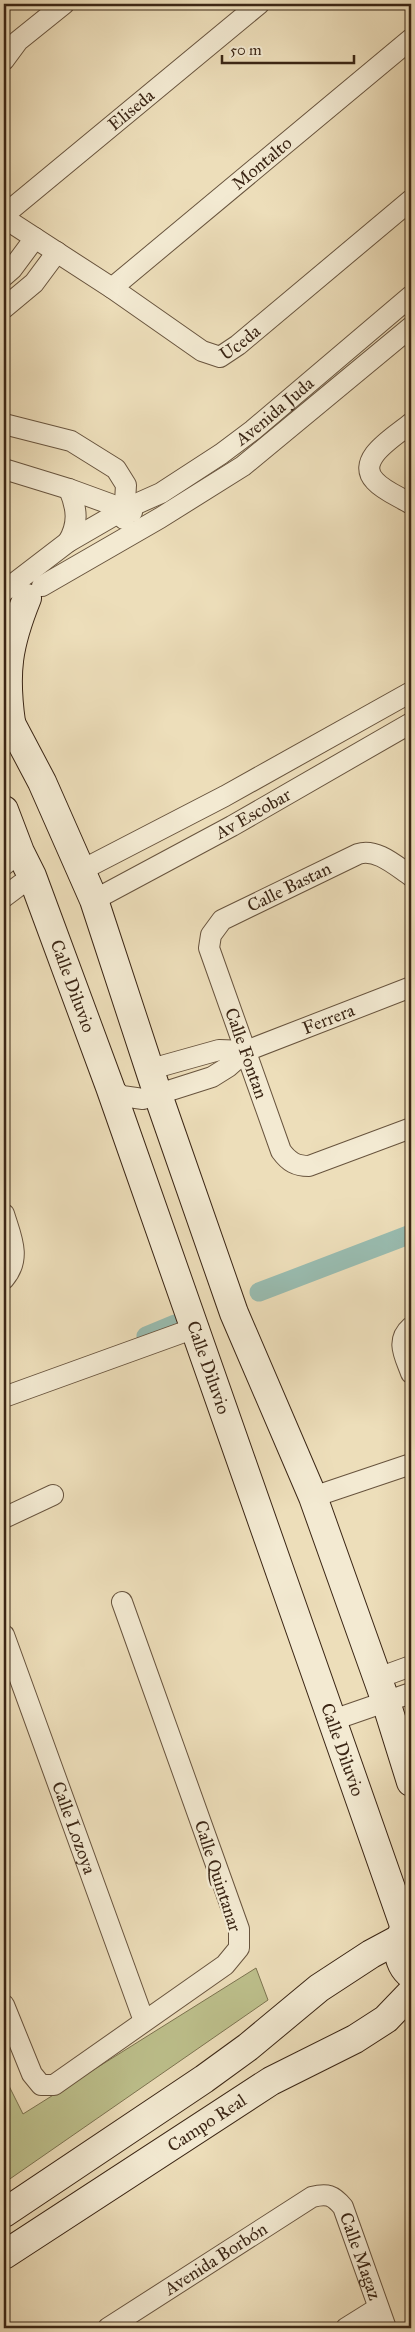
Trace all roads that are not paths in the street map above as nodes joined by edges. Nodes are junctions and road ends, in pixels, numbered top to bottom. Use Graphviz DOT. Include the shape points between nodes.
graph roads {
  1 [pos="64,4"];
  2 [pos="259,4"];
  3 [pos="411,38"];
  4 [pos="4,60"];
  5 [pos="411,200"];
  6 [pos="4,217"];
  7 [pos="35,238"];
  8 [pos="58,252"];
  9 [pos="4,276"];
  10 [pos="112,288"];
  11 [pos="411,296"];
  12 [pos="4,308"];
  13 [pos="411,327"];
  14 [pos="411,423"];
  15 [pos="4,424"];
  16 [pos="243,466"];
  17 [pos="116,469"];
  18 [pos="4,470"];
  19 [pos="70,489"];
  20 [pos="161,494"];
  21 [pos="411,504"];
  22 [pos="125,509"];
  23 [pos="68,542"];
  24 [pos="24,592"];
  25 [pos="4,617"];
  26 [pos="411,692"];
  27 [pos="370,715"];
  28 [pos="7,716"];
  29 [pos="411,723"];
  30 [pos="390,735"];
  31 [pos="4,810"];
  32 [pos="12,858"];
  33 [pos="82,870"];
  34 [pos="32,876"];
  35 [pos="411,876"];
  36 [pos="4,897"];
  37 [pos="94,900"];
  38 [pos="211,936"];
  39 [pos="411,987"];
  40 [pos="246,1051"];
  41 [pos="154,1082"];
  42 [pos="110,1087"];
  43 [pos="411,1128"];
  44 [pos="4,1214"];
  45 [pos="4,1279"];
  46 [pos="234,1313"];
  47 [pos="195,1328"];
  48 [pos="408,1330"];
  49 [pos="411,1373"];
  50 [pos="4,1397"];
  51 [pos="411,1464"];
  52 [pos="53,1495"];
  53 [pos="313,1498"];
  54 [pos="4,1518"];
  55 [pos="122,1602"];
  56 [pos="4,1635"];
  57 [pos="411,1666"];
  58 [pos="392,1691"];
  59 [pos="333,1720"];
  60 [pos="411,1782"];
  61 [pos="405,1930"];
  62 [pos="411,1974"];
  63 [pos="411,1992"];
  64 [pos="4,2005"];
  65 [pos="398,2018"];
  66 [pos="144,2021"];
  67 [pos="128,2130"];
  68 [pos="154,2156"];
  69 [pos="324,2193"];
  70 [pos="4,2213"];
  71 [pos="4,2255"];
  72 [pos="378,2308"];
  73 [pos="108,2328"];
  74 [pos="346,2328"];
  75 [pos="386,2328"];
  1 -- 4 [label="street" via="18,41"];
  2 -- 6 [label="street, Eliseda"];
  3 -- 10 [label="street, Montalto"];
  5 -- 10 [label="street, Uceda" via="220,357 202,351"];
  6 -- 7 [label="street, Uceda"];
  7 -- 8 [label="street, Uceda"];
  7 -- 9 [label="street"];
  8 -- 10 [label="street, Uceda"];
  8 -- 12 [label="street" via="34,283"];
  11 -- 20 [label="street, Avenida Juda" via="253,430"];
  13 -- 16 [label="street, Avenida Juda"];
  14 -- 21 [label="street" via="372,455 369,464 370,474 380,485"];
  15 -- 17 [label="street" via="71,441"];
  16 -- 22 [label="street, Avenida Juda" via="207,480 146,514"];
  16 -- 24 [label="street, Avenida Juda" via="160,518"];
  17 -- 20 [label="street"];
  17 -- 22 [label="street, Avenida Juda" via="126,485"];
  18 -- 19 [label="street, Avenida Juda"];
  19 -- 22 [label="street, Avenida Juda"];
  19 -- 23 [label="street" via="76,516 75,530"];
  20 -- 22 [label="street, Avenida Juda"];
  22 -- 23 [label="street, Avenida Juda"];
  22 -- 24 [label="street, Avenida Juda" via="124,520 110,535"];
  23 -- 24 [label="street, Avenida Juda"];
  24 -- 25 [label="street, Avenida Juda"];
  24 -- 28 [label="street" via="8,659"];
  26 -- 27 [label="street"];
  27 -- 30 [label="street"];
  27 -- 33 [label="street" via="225,796"];
  28 -- 33 [label="street" via="42,782"];
  29 -- 30 [label="street, Av Escobar"];
  30 -- 37 [label="street, Av Escobar" via="232,826"];
  31 -- 32 [label="street, Calle Diluvio"];
  32 -- 34 [label="street, Calle Diluvio"];
  33 -- 37 [label="street"];
  34 -- 36 [label="street"];
  34 -- 42 [label="street, Calle Diluvio"];
  35 -- 38 [label="street, Calle Bastan" via="376,854 364,852 222,920"];
  37 -- 41 [label="street"];
  38 -- 40 [label="street, Calle Fontan" via="209,948"];
  39 -- 40 [label="street, Ferrera"];
  40 -- 41 [label="street, Ferrera" via="212,1076"];
  40 -- 43 [label="street, Calle Fontan" via="281,1151 294,1164 316,1164"];
  41 -- 42 [label="street, Ferrera" via="143,1099 122,1096"];
  41 -- 46 [label="street"];
  42 -- 47 [label="street, Calle Diluvio"];
  44 -- 45 [label="street" via="15,1249 13,1266"];
  46 -- 47 [label="street"];
  46 -- 53 [label="street"];
  47 -- 50 [label="street"];
  47 -- 59 [label="street, Calle Diluvio"];
  48 -- 49 [label="street" via="402,1348"];
  51 -- 53 [label="street"];
  52 -- 54 [label="street"];
  53 -- 58 [label="street"];
  55 -- 66 [label="street, Calle Quintanar" via="239,1929 239,1948 225,1965"];
  56 -- 66 [label="street, Calle Lozoya"];
  57 -- 58 [label="street"];
  58 -- 59 [label="street"];
  58 -- 60 [label="street"];
  59 -- 61 [label="street, Calle Diluvio"];
  61 -- 62 [label="street, Calle Diluvio" via="399,1956"];
  61 -- 67 [label="street, Campo Real" via="320,1988 248,2047"];
  63 -- 65 [label="street, Campo Real"];
  64 -- 66 [label="street, Calle Quintanar" via="32,2074 41,2084 54,2085"];
  65 -- 68 [label="street, Campo Real" via="272,2080"];
  67 -- 68 [label="street" via="139,2133 149,2142"];
  67 -- 70 [label="street, Campo Real"];
  68 -- 71 [label="street, Campo Real"];
  69 -- 72 [label="street, Calle Magaz" via="334,2197 343,2207"];
  69 -- 73 [label="street, Avenida Borbón" via="312,2196"];
  72 -- 74 [label="street"];
  72 -- 75 [label="street, Calle Magaz"];
}
